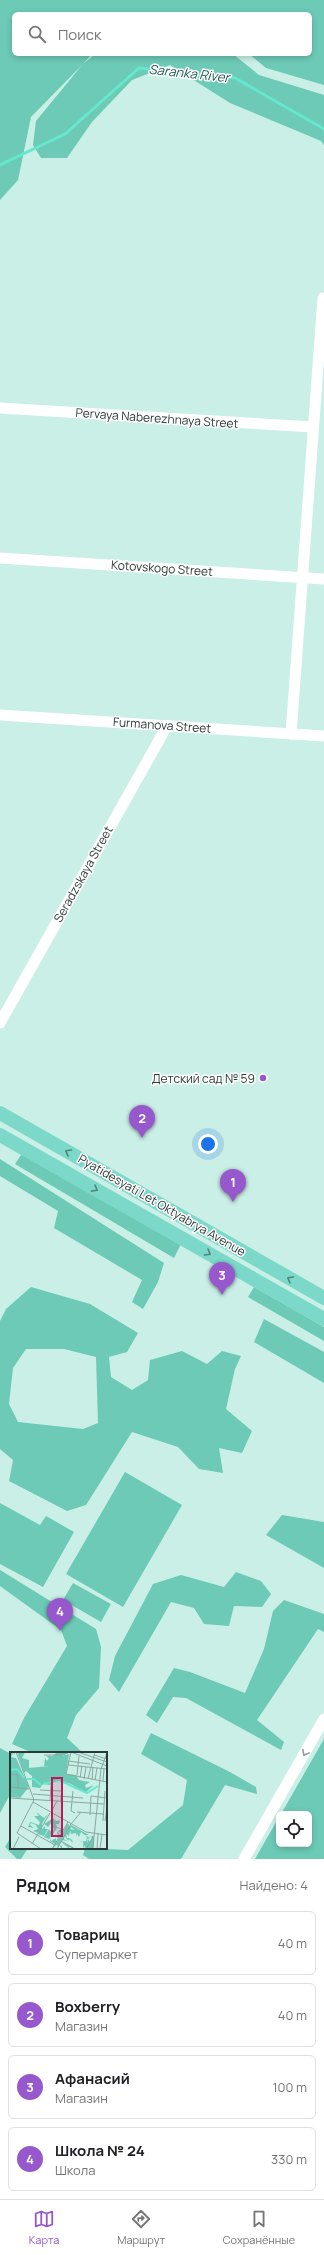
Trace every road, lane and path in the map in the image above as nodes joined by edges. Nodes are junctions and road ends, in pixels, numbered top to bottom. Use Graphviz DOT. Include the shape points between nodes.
graph roads {
  1 [pos="323,298"];
  2 [pos="0,408"];
  3 [pos="313,427"];
  4 [pos="0,558"];
  5 [pos="302,577"];
  6 [pos="324,579"];
  7 [pos="0,715"];
  8 [pos="167,726"];
  9 [pos="291,734"];
  10 [pos="324,736"];
  11 [pos="0,1023"];
  12 [pos="0,1113"];
  13 [pos="0,1135"];
  14 [pos="324,1298"];
  15 [pos="324,1319"];
  16 [pos="324,1719"];
  17 [pos="244,1859"];
  1 -- 3 [label="street"];
  2 -- 3 [label="street, Pervaya Naberezhnaya Street"];
  3 -- 5 [label="street"];
  4 -- 5 [label="street, Kotovskogo Street"];
  5 -- 6 [label="street, Kotovskogo Street"];
  5 -- 9 [label="street"];
  7 -- 8 [label="street, Furmanova Street"];
  8 -- 9 [label="street, Furmanova Street"];
  8 -- 11 [label="street, Seradzskaya Street"];
  9 -- 10 [label="street, Furmanova Street"];
  14 -- 12 [label="main road, Pyatidesyati Let Oktyabrya Avenue, one-way"];
  13 -- 15 [label="main road, Pyatidesyati Let Oktyabrya Avenue, one-way"];
  16 -- 17 [label="street, one-way"];
}
